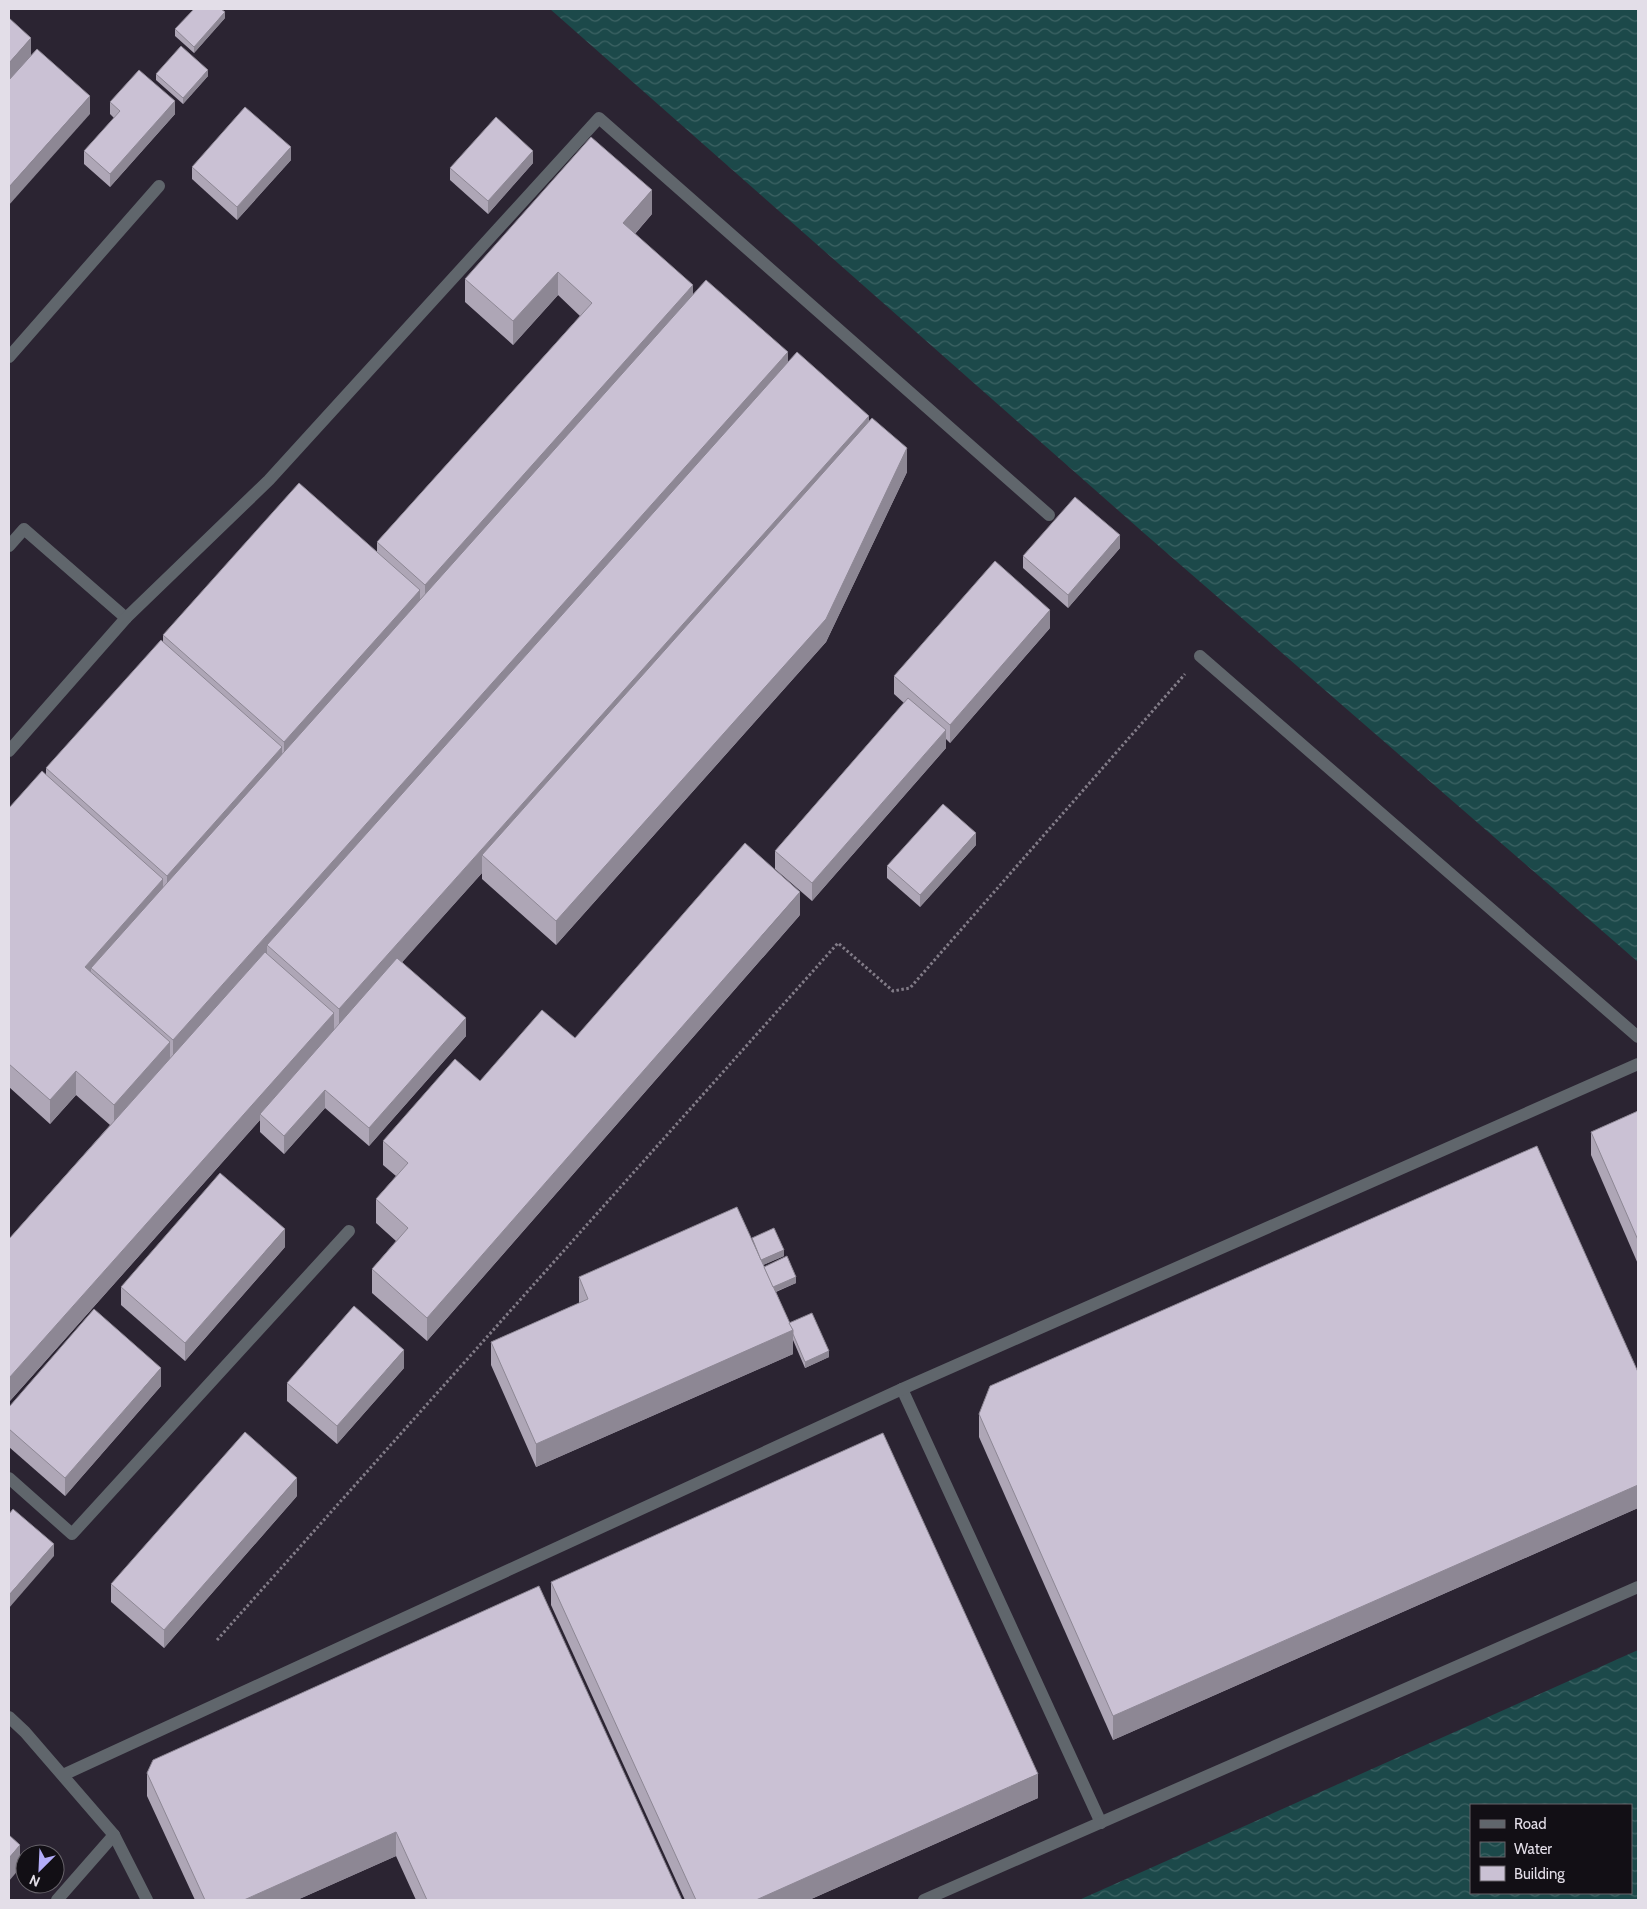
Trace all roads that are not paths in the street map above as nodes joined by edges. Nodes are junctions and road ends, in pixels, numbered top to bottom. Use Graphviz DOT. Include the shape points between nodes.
graph roads {
  1 [pos="159,186"];
  2 [pos="9,357"];
  3 [pos="1049,515"];
  4 [pos="9,546"];
  5 [pos="126,618"];
  6 [pos="1200,656"];
  7 [pos="9,751"];
  8 [pos="1638,1037"];
  9 [pos="1638,1064"];
  10 [pos="349,1231"];
  11 [pos="902,1388"];
  12 [pos="9,1478"];
  13 [pos="1638,1587"];
  14 [pos="9,1717"];
  15 [pos="63,1776"];
  16 [pos="1100,1823"];
  17 [pos="114,1835"];
  18 [pos="57,1900"];
  19 [pos="147,1900"];
  20 [pos="924,1900"];
  1 -- 2 [label="street"];
  3 -- 5 [label="street" via="599,118 269,480"];
  4 -- 5 [label="street" via="24,529"];
  5 -- 7 [label="street"];
  6 -- 8 [label="street"];
  9 -- 11 [label="street"];
  10 -- 12 [label="street" via="72,1534"];
  11 -- 15 [label="street"];
  11 -- 16 [label="street"];
  13 -- 16 [label="street"];
  14 -- 15 [label="street"];
  15 -- 17 [label="street"];
  16 -- 20 [label="street"];
  17 -- 18 [label="street"];
  17 -- 19 [label="street"];
}
